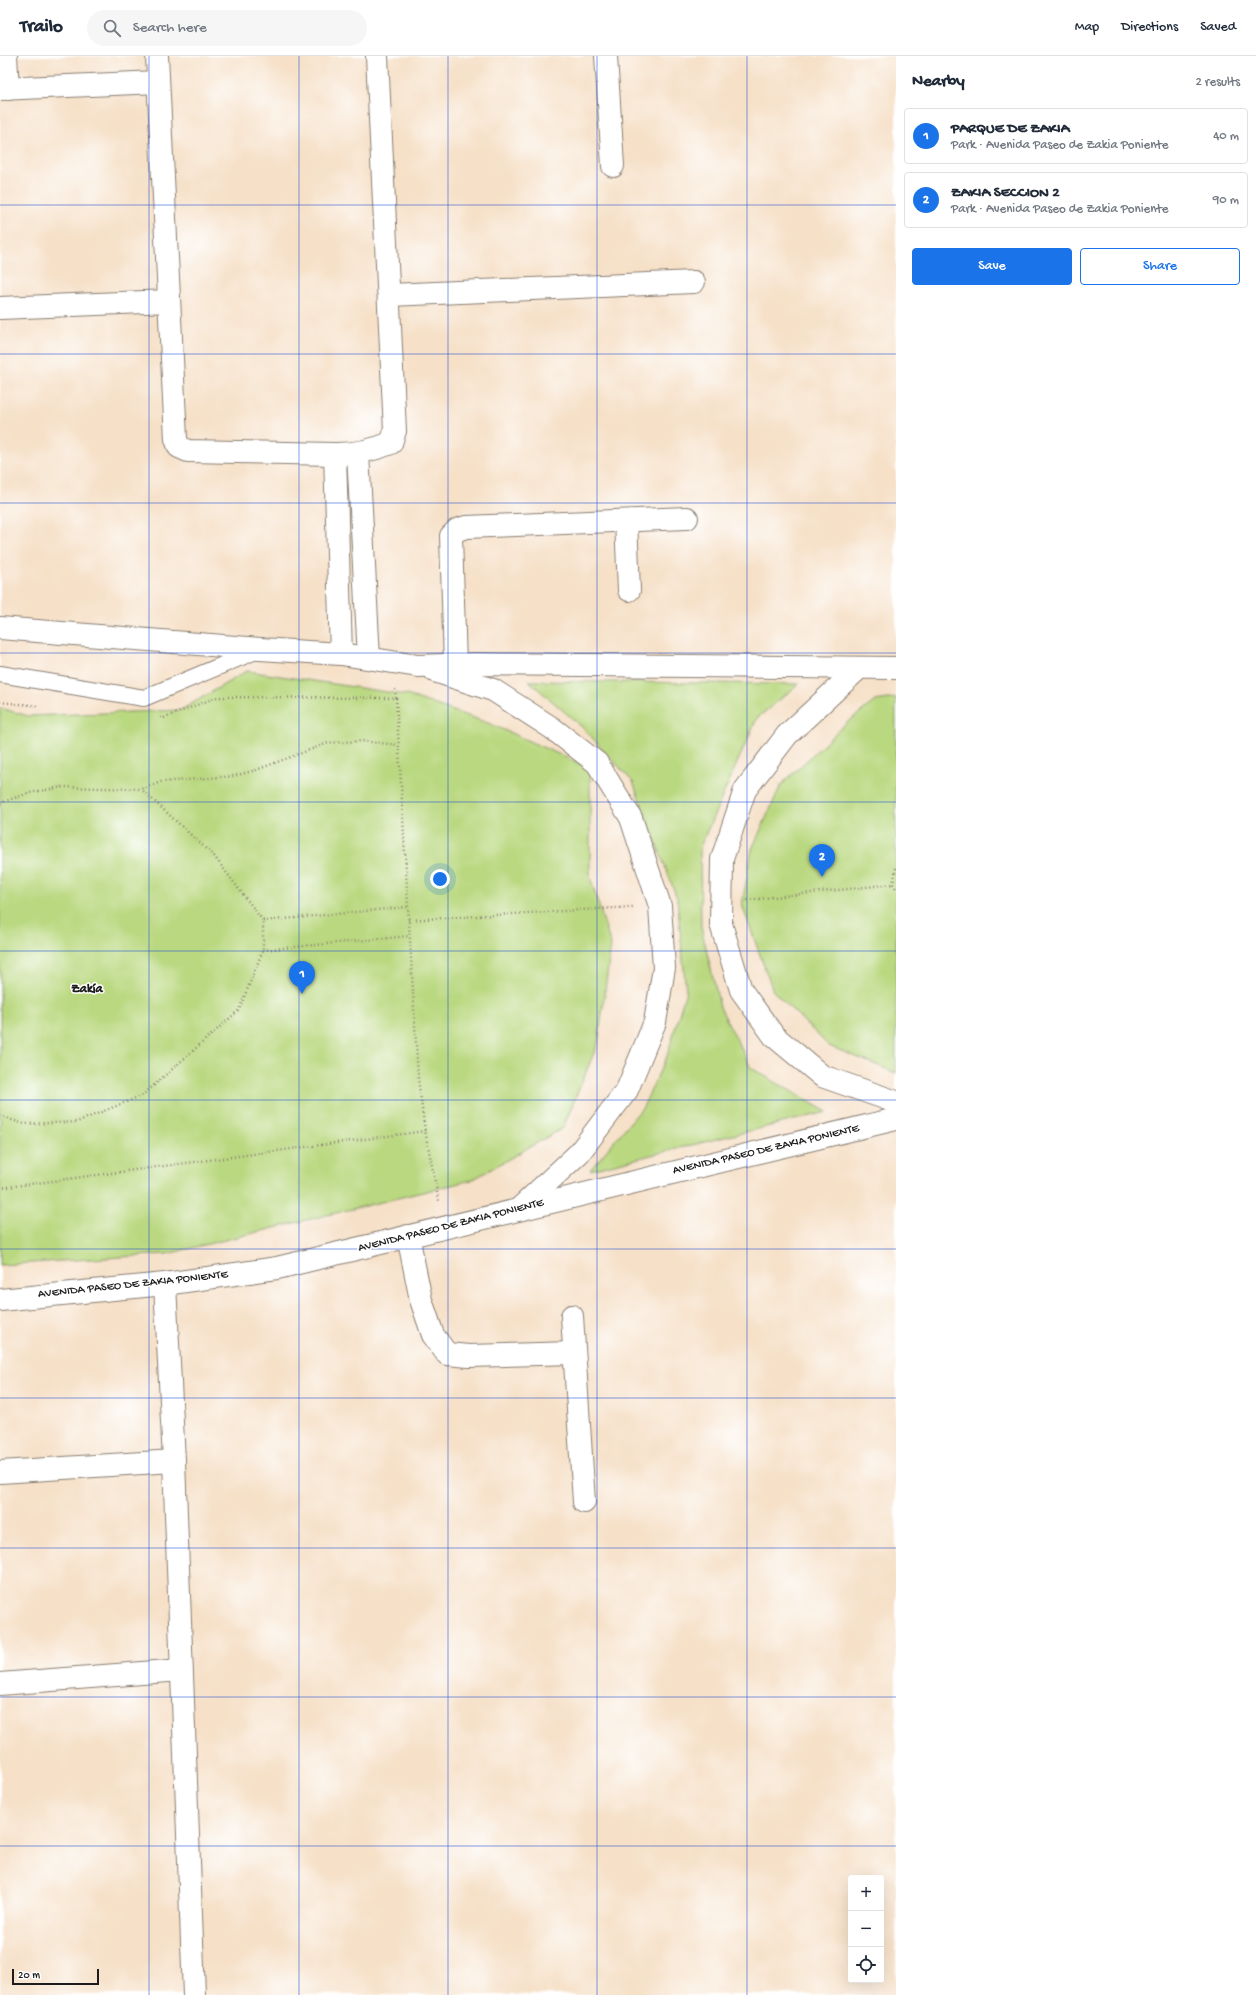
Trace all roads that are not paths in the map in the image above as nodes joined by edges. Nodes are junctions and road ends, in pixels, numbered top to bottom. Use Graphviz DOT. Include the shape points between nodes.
graph roads {
  1 [pos="6,56"];
  2 [pos="156,56"];
  3 [pos="377,56"];
  4 [pos="606,56"];
  5 [pos="158,82"];
  6 [pos="4,89"];
  7 [pos="612,166"];
  8 [pos="694,282"];
  9 [pos="389,295"];
  10 [pos="170,301"];
  11 [pos="0,308"];
  12 [pos="334,454"];
  13 [pos="358,454"];
  14 [pos="687,518"];
  15 [pos="626,521"];
  16 [pos="629,590"];
  17 [pos="0,628"];
  18 [pos="260,649"];
  19 [pos="341,654"];
  20 [pos="369,658"];
  21 [pos="455,665"];
  22 [pos="418,666"];
  23 [pos="896,668"];
  24 [pos="858,669"];
  25 [pos="0,674"];
  26 [pos="896,1102"];
  27 [pos="896,1119"];
  28 [pos="519,1209"];
  29 [pos="408,1236"];
  30 [pos="165,1284"];
  31 [pos="0,1300"];
  32 [pos="572,1316"];
  33 [pos="574,1354"];
  34 [pos="174,1461"];
  35 [pos="0,1472"];
  36 [pos="584,1502"];
  37 [pos="181,1670"];
  38 [pos="0,1684"];
  39 [pos="194,1995"];
  1 -- 6 [label="street"];
  2 -- 5 [label="street"];
  3 -- 9 [label="street"];
  4 -- 7 [label="street"];
  5 -- 6 [label="street"];
  5 -- 10 [label="street"];
  8 -- 9 [label="street"];
  9 -- 13 [label="street" via="395,431 391,443"];
  10 -- 11 [label="street"];
  10 -- 12 [label="street" via="176,439 179,447 188,451"];
  12 -- 13 [label="street"];
  12 -- 19 [label="street"];
  13 -- 20 [label="street"];
  14 -- 15 [label="street"];
  15 -- 16 [label="street"];
  15 -- 21 [label="street" via="466,527 457,530 451,536"];
  17 -- 18 [label="street"];
  18 -- 19 [label="street"];
  18 -- 25 [label="lane" via="144,698"];
  19 -- 20 [label="street"];
  20 -- 22 [label="street"];
  21 -- 22 [label="street"];
  21 -- 24 [label="street"];
  22 -- 28 [label="street" via="493,690 552,728 597,763 631,818 660,906 664,968 656,1022 627,1090 580,1154"];
  23 -- 24 [label="street"];
  24 -- 26 [label="street" via="787,735 745,790 722,859 720,924 740,990 774,1036 822,1076"];
  27 -- 28 [label="street, AVENIDA PASEO DE ZAKIA PONIENTE"];
  28 -- 29 [label="street, AVENIDA PASEO DE ZAKIA PONIENTE"];
  29 -- 30 [label="street, AVENIDA PASEO DE ZAKIA PONIENTE" via="277,1268"];
  29 -- 33 [label="street" via="422,1300 433,1335 447,1354"];
  30 -- 31 [label="street, AVENIDA PASEO DE ZAKIA PONIENTE"];
  30 -- 34 [label="street"];
  32 -- 33 [label="street"];
  33 -- 36 [label="street"];
  34 -- 35 [label="street"];
  34 -- 37 [label="street"];
  37 -- 38 [label="street"];
  37 -- 39 [label="street"];
}
